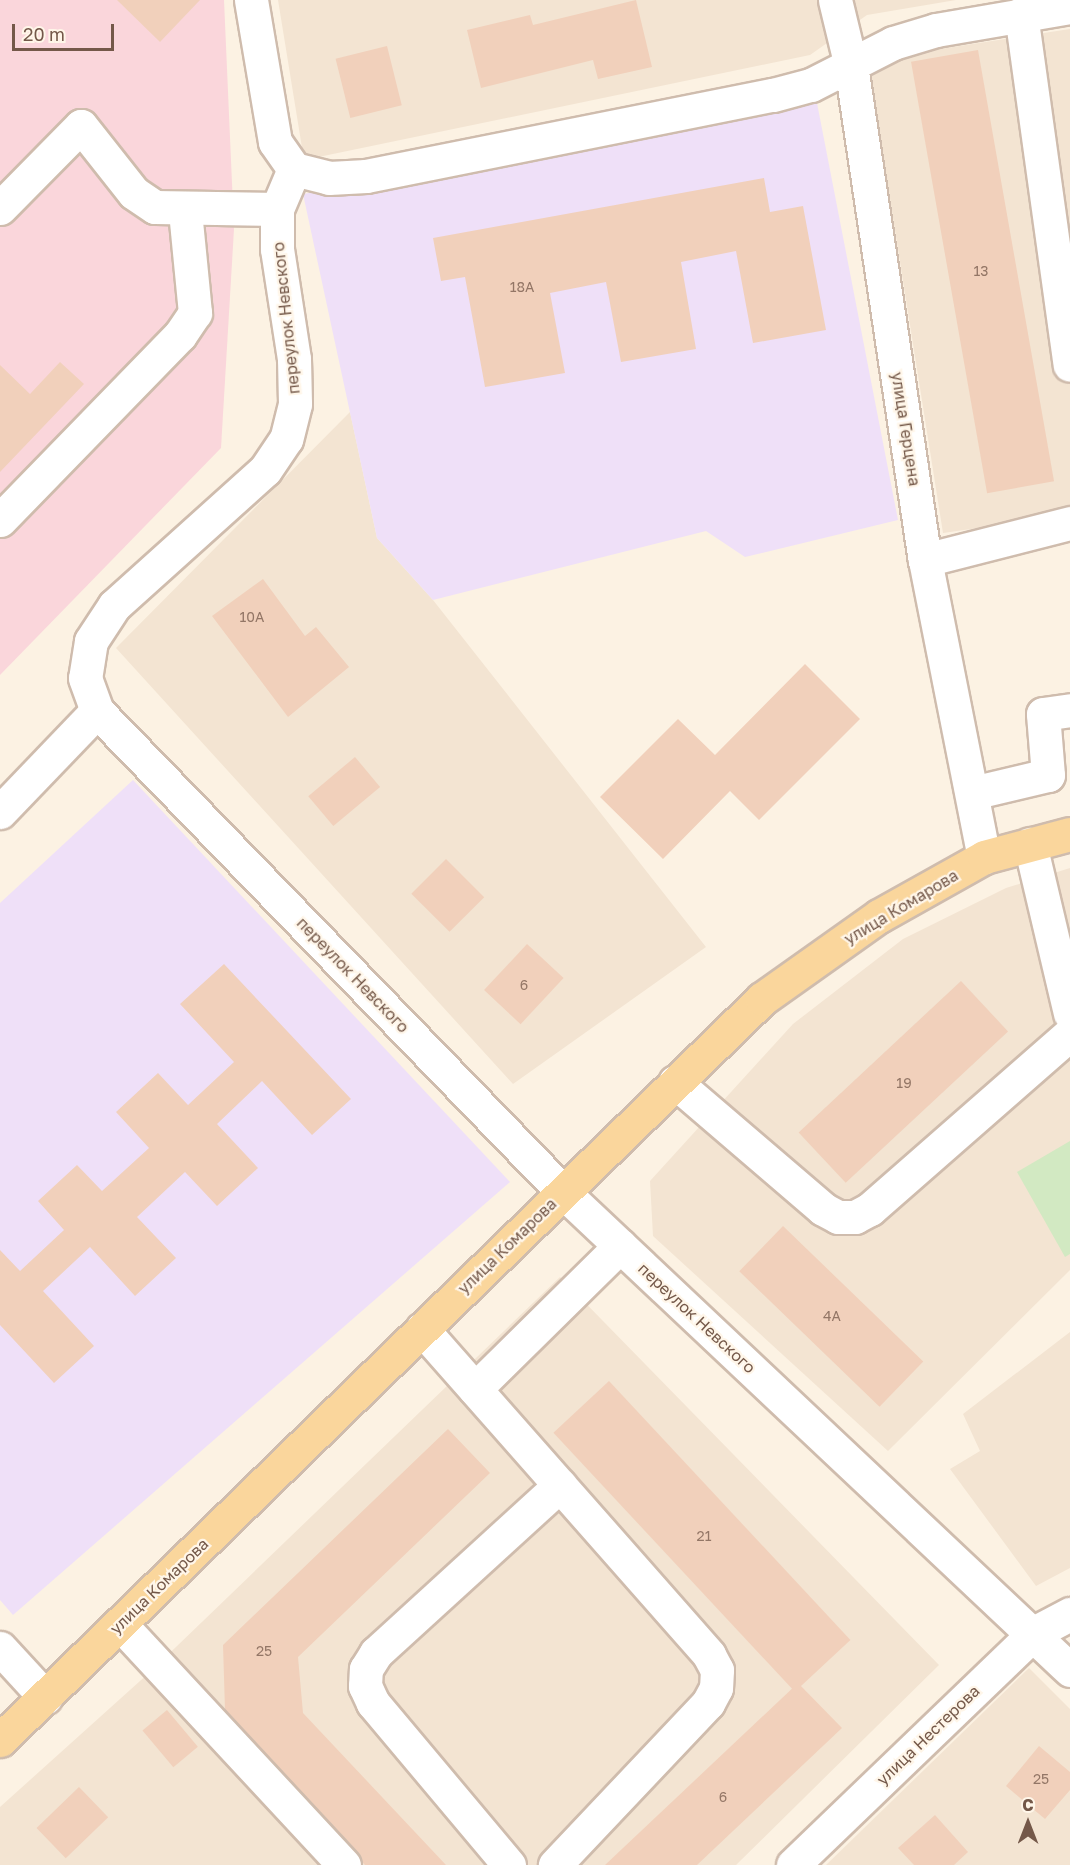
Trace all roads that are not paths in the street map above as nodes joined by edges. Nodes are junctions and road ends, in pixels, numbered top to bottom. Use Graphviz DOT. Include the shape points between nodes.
graph roads {
  1 [pos="251,0"];
  2 [pos="835,0"];
  3 [pos="1070,7"];
  4 [pos="1021,14"];
  5 [pos="851,66"];
  6 [pos="294,169"];
  7 [pos="0,208"];
  8 [pos="277,208"];
  9 [pos="185,211"];
  10 [pos="1070,364"];
  11 [pos="0,520"];
  12 [pos="1070,523"];
  13 [pos="925,560"];
  14 [pos="1070,710"];
  15 [pos="97,711"];
  16 [pos="972,793"];
  17 [pos="0,812"];
  18 [pos="1070,834"];
  19 [pos="1030,844"];
  20 [pos="984,857"];
  21 [pos="1070,1013"];
  22 [pos="1070,1034"];
  23 [pos="675,1082"];
  24 [pos="563,1192"];
  25 [pos="620,1246"];
  26 [pos="422,1329"];
  27 [pos="475,1389"];
  28 [pos="560,1485"];
  29 [pos="1070,1614"];
  30 [pos="120,1624"];
  31 [pos="1034,1632"];
  32 [pos="0,1648"];
  33 [pos="1070,1670"];
  34 [pos="45,1697"];
  35 [pos="0,1740"];
  36 [pos="344,1865"];
  37 [pos="509,1865"];
  38 [pos="555,1865"];
  39 [pos="793,1865"];
  1 -- 6 [label="street" via="275,142"];
  2 -- 5 [label="street, улица Герцена"];
  3 -- 4 [label="street"];
  4 -- 5 [label="street" via="893,43"];
  4 -- 10 [label="street"];
  5 -- 6 [label="street" via="773,96 366,176 329,178"];
  5 -- 13 [label="street, улица Герцена"];
  6 -- 8 [label="street, переулок Невского"];
  7 -- 9 [label="street" via="81,126 134,193 155,207"];
  8 -- 9 [label="street"];
  8 -- 15 [label="street, переулок Невского" via="277,249 294,359 295,404 286,439 265,470 114,606 91,641 85,678"];
  9 -- 11 [label="street" via="195,312 180,335"];
  12 -- 13 [label="street"];
  13 -- 16 [label="street, улица Герцена"];
  14 -- 16 [label="street" via="1043,714 1048,775"];
  15 -- 17 [label="street"];
  15 -- 24 [label="street, переулок Невского"];
  16 -- 20 [label="street, улица Герцена"];
  18 -- 19 [label="main road, улица Комарова"];
  19 -- 20 [label="main road, улица Комарова"];
  19 -- 21 [label="street"];
  20 -- 23 [label="main road, улица Комарова" via="879,916 762,999"];
  22 -- 23 [label="street" via="870,1209 855,1217 838,1217 823,1209"];
  23 -- 24 [label="main road, улица Комарова"];
  24 -- 25 [label="street, переулок Невского"];
  24 -- 26 [label="main road, улица Комарова"];
  25 -- 27 [label="street"];
  25 -- 31 [label="street, переулок Невского"];
  26 -- 27 [label="street"];
  26 -- 30 [label="main road, улица Комарова"];
  27 -- 28 [label="street"];
  28 -- 37 [label="street" via="376,1653 366,1668 365,1686 373,1703"];
  28 -- 38 [label="street" via="717,1670 716,1688 708,1703"];
  29 -- 31 [label="street, улица Нестерова"];
  30 -- 34 [label="main road, улица Комарова"];
  30 -- 36 [label="street"];
  31 -- 33 [label="street, переулок Невского"];
  31 -- 39 [label="street, улица Нестерова"];
  32 -- 34 [label="street"];
  34 -- 35 [label="main road, улица Комарова"];
}
